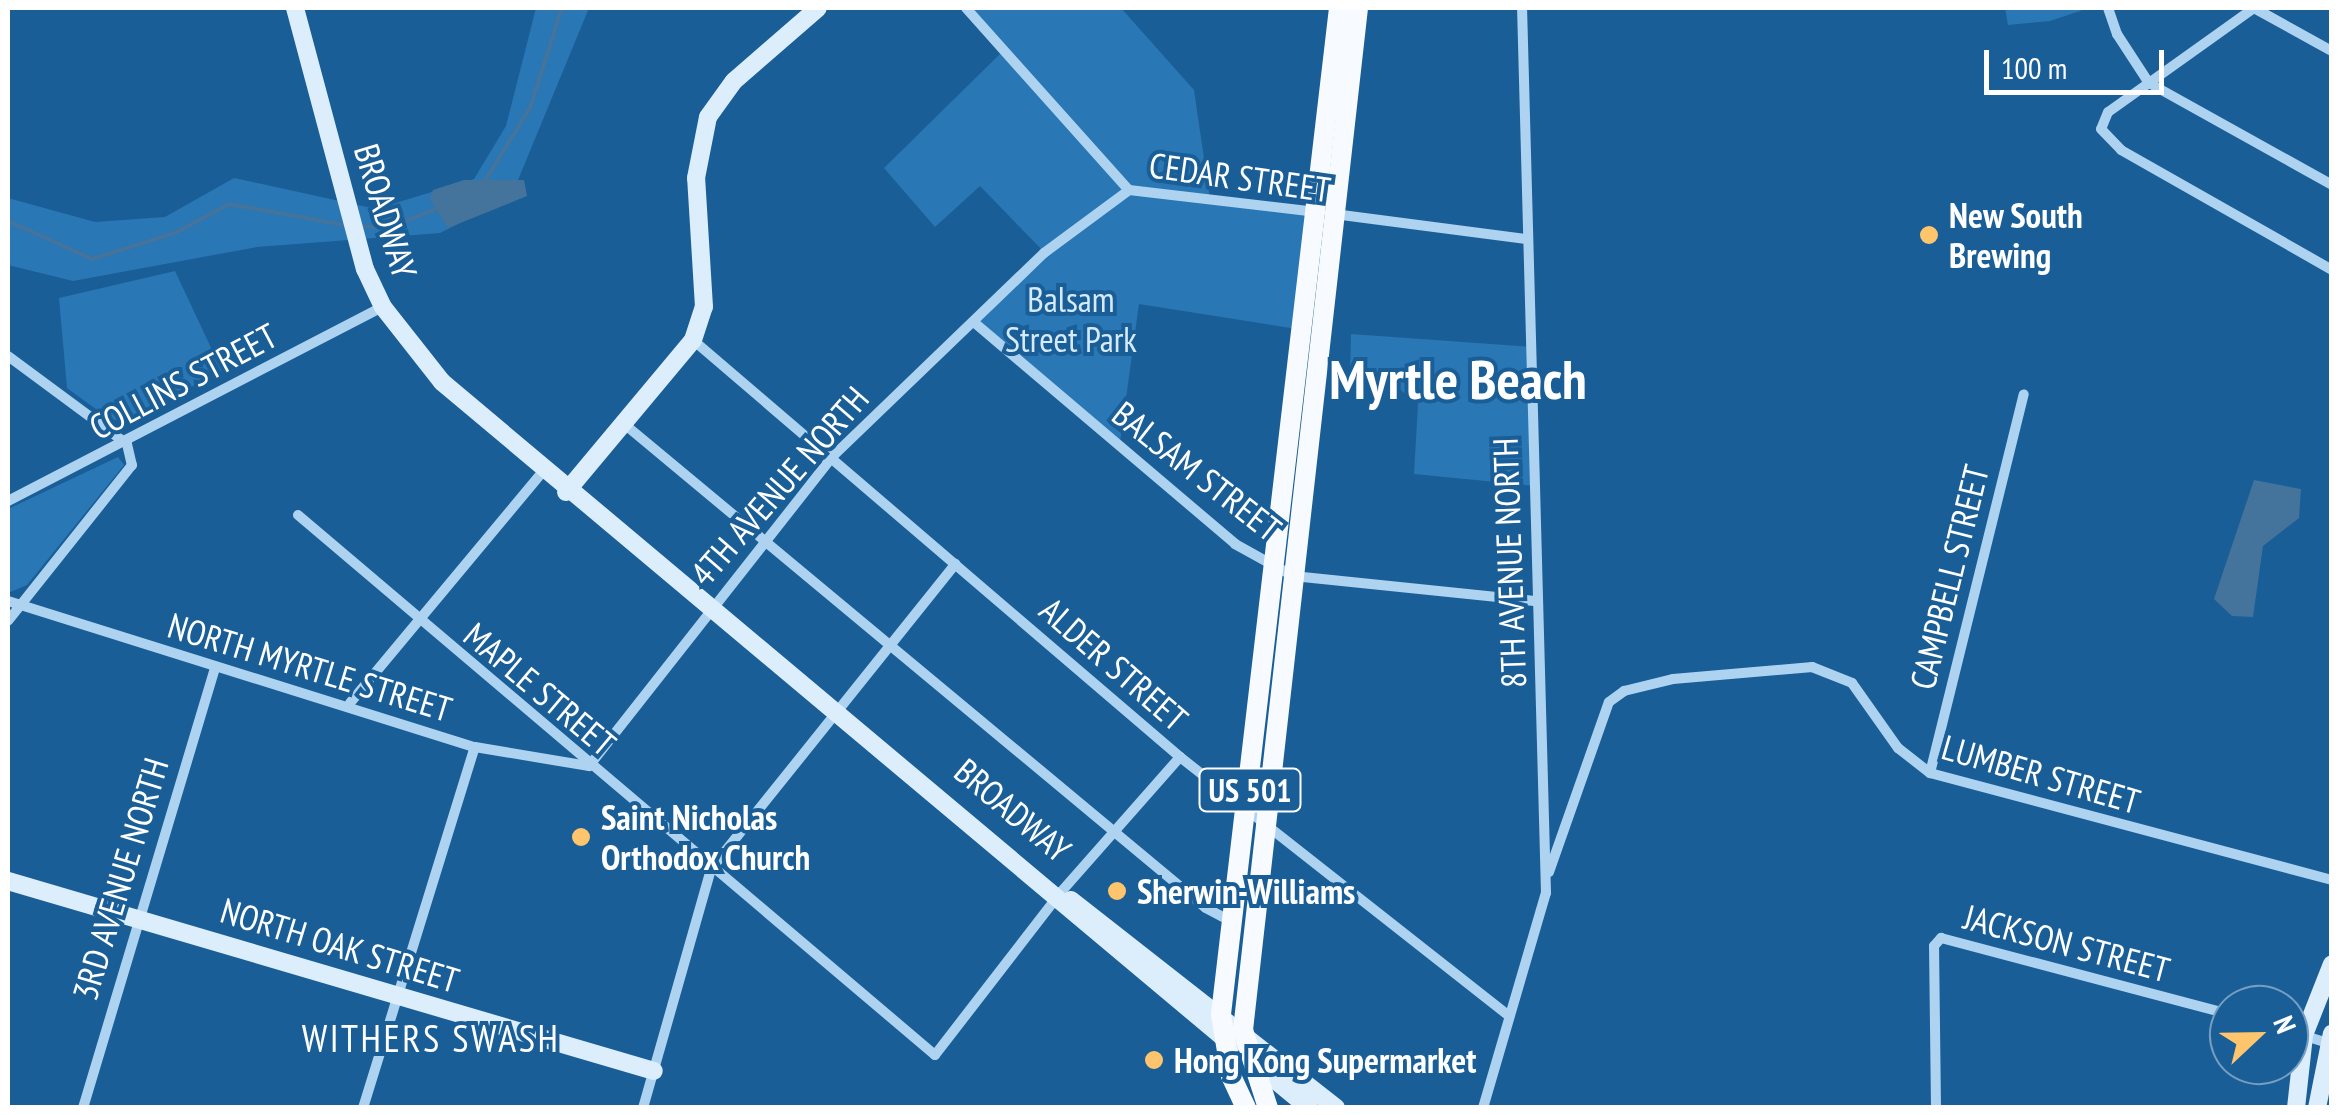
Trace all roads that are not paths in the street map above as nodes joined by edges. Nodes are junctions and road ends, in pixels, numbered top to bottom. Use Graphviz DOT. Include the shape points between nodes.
graph roads {
  1 [pos="295,8"];
  2 [pos="818,8"];
  3 [pos="966,8"];
  4 [pos="1339,8"];
  5 [pos="1358,8"];
  6 [pos="1522,8"];
  7 [pos="2108,8"];
  8 [pos="2254,8"];
  9 [pos="2332,52"];
  10 [pos="2149,83"];
  11 [pos="2332,185"];
  12 [pos="1129,190"];
  13 [pos="1324,213"];
  14 [pos="1526,239"];
  15 [pos="2332,270"];
  16 [pos="383,307"];
  17 [pos="976,324"];
  18 [pos="693,340"];
  19 [pos="8,356"];
  20 [pos="2024,394"];
  21 [pos="623,423"];
  22 [pos="126,444"];
  23 [pos="832,458"];
  24 [pos="543,471"];
  25 [pos="566,492"];
  26 [pos="8,500"];
  27 [pos="298,515"];
  28 [pos="764,539"];
  29 [pos="956,564"];
  30 [pos="1284,571"];
  31 [pos="1537,602"];
  32 [pos="14,603"];
  33 [pos="710,605"];
  34 [pos="415,618"];
  35 [pos="8,621"];
  36 [pos="891,645"];
  37 [pos="216,668"];
  38 [pos="350,703"];
  39 [pos="837,713"];
  40 [pos="475,747"];
  41 [pos="1180,757"];
  42 [pos="589,766"];
  43 [pos="1930,774"];
  44 [pos="1256,815"];
  45 [pos="1116,829"];
  46 [pos="711,869"];
  47 [pos="1546,880"];
  48 [pos="2332,880"];
  49 [pos="8,881"];
  50 [pos="1057,896"];
  51 [pos="144,920"];
  52 [pos="1234,922"];
  53 [pos="2332,964"];
  54 [pos="395,996"];
  55 [pos="2209,1009"];
  56 [pos="2309,1009"];
  57 [pos="1221,1014"];
  58 [pos="1509,1016"];
  59 [pos="1234,1034"];
  60 [pos="2330,1040"];
  61 [pos="1251,1060"];
  62 [pos="654,1071"];
  63 [pos="83,1108"];
  64 [pos="363,1108"];
  65 [pos="643,1108"];
  66 [pos="1246,1108"];
  67 [pos="1268,1108"];
  68 [pos="1309,1108"];
  69 [pos="1336,1108"];
  70 [pos="1482,1108"];
  71 [pos="1936,1108"];
  72 [pos="2318,1108"];
  1 -- 16 [label="main road, BROADWAY" via="365,269"];
  2 -- 18 [label="main road" via="734,81 698,141 704,307"];
  3 -- 12 [label="street, CEDAR STREET"];
  4 -- 13 [label="main road, US 501"];
  5 -- 13 [label="main road, US 501"];
  6 -- 14 [label="street, 8TH AVENUE NORTH"];
  7 -- 10 [label="street" via="2116,34"];
  8 -- 9 [label="street"];
  8 -- 10 [label="street"];
  10 -- 11 [label="street"];
  10 -- 15 [label="street" via="2108,112 2101,130 2122,150"];
  12 -- 13 [label="street, CEDAR STREET"];
  12 -- 17 [label="street, 4TH AVENUE NORTH" via="1044,253"];
  13 -- 14 [label="street, CEDAR STREET"];
  13 -- 30 [label="main road, US 501"];
  14 -- 31 [label="street, 8TH AVENUE NORTH"];
  16 -- 22 [label="street, COLLINS STREET"];
  16 -- 24 [label="main road, BROADWAY" via="442,382"];
  17 -- 23 [label="street, 4TH AVENUE NORTH"];
  17 -- 30 [label="street, BALSAM STREET" via="1235,544"];
  18 -- 21 [label="main road"];
  18 -- 23 [label="street, ALDER STREET"];
  19 -- 22 [label="street"];
  20 -- 43 [label="street, CAMPBELL STREET"];
  21 -- 25 [label="main road"];
  21 -- 28 [label="street"];
  22 -- 26 [label="street, COLLINS STREET"];
  22 -- 32 [label="street" via="132,465"];
  23 -- 28 [label="street, 4TH AVENUE NORTH"];
  23 -- 29 [label="street, ALDER STREET"];
  24 -- 25 [label="main road, BROADWAY"];
  24 -- 34 [label="street"];
  25 -- 33 [label="main road, BROADWAY"];
  27 -- 34 [label="street, MAPLE STREET"];
  28 -- 33 [label="street, 4TH AVENUE NORTH"];
  28 -- 36 [label="street"];
  29 -- 36 [label="street"];
  29 -- 41 [label="street, ALDER STREET"];
  30 -- 31 [label="street, BALSAM STREET"];
  30 -- 44 [label="main road, US 501"];
  31 -- 47 [label="street, 8TH AVENUE NORTH"];
  32 -- 35 [label="street"];
  32 -- 37 [label="street, NORTH MYRTLE STREET"];
  33 -- 39 [label="main road, BROADWAY"];
  33 -- 42 [label="street, 4TH AVENUE NORTH"];
  34 -- 38 [label="street"];
  34 -- 42 [label="street, MAPLE STREET"];
  36 -- 39 [label="street"];
  36 -- 45 [label="street"];
  37 -- 38 [label="street, NORTH MYRTLE STREET"];
  37 -- 51 [label="street, 3RD AVENUE NORTH"];
  38 -- 40 [label="street, NORTH MYRTLE STREET"];
  39 -- 46 [label="street"];
  39 -- 50 [label="main road, BROADWAY"];
  40 -- 42 [label="street, NORTH MYRTLE STREET"];
  40 -- 54 [label="street"];
  41 -- 44 [label="street, ALDER STREET"];
  41 -- 45 [label="street"];
  42 -- 46 [label="street, MAPLE STREET"];
  43 -- 47 [label="street, LUMBER STREET" via="1898,748 1868,699 1836,673 1760,668 1624,690 1609,702"];
  43 -- 48 [label="street, LUMBER STREET"];
  44 -- 52 [label="main road, US 501"];
  44 -- 58 [label="street, ALDER STREET"];
  44 -- 59 [label="main road, US 501"];
  45 -- 50 [label="street"];
  45 -- 52 [label="street" via="1206,908"];
  46 -- 50 [label="street, MAPLE STREET" via="934,1055"];
  46 -- 62 [label="street"];
  47 -- 58 [label="street, 8TH AVENUE NORTH"];
  49 -- 51 [label="main road, NORTH OAK STREET"];
  50 -- 57 [label="main road, BROADWAY"];
  50 -- 59 [label="main road, BROADWAY"];
  51 -- 54 [label="main road, NORTH OAK STREET"];
  51 -- 63 [label="street, 3RD AVENUE NORTH"];
  52 -- 57 [label="main road, US 501"];
  53 -- 56 [label="main road"];
  54 -- 62 [label="main road, NORTH OAK STREET"];
  54 -- 64 [label="street"];
  55 -- 71 [label="street, JACKSON STREET" via="1942,938 1934,946"];
  57 -- 59 [label="main road, US 501"];
  58 -- 70 [label="street, 8TH AVENUE NORTH"];
  59 -- 61 [label="main road, US 501"];
  59 -- 66 [label="main road, US 501"];
  59 -- 69 [label="main road, BROADWAY"];
  60 -- 72 [label="main road"];
  61 -- 67 [label="main road, US 501"];
  61 -- 68 [label="main road"];
  62 -- 65 [label="street"];
}
